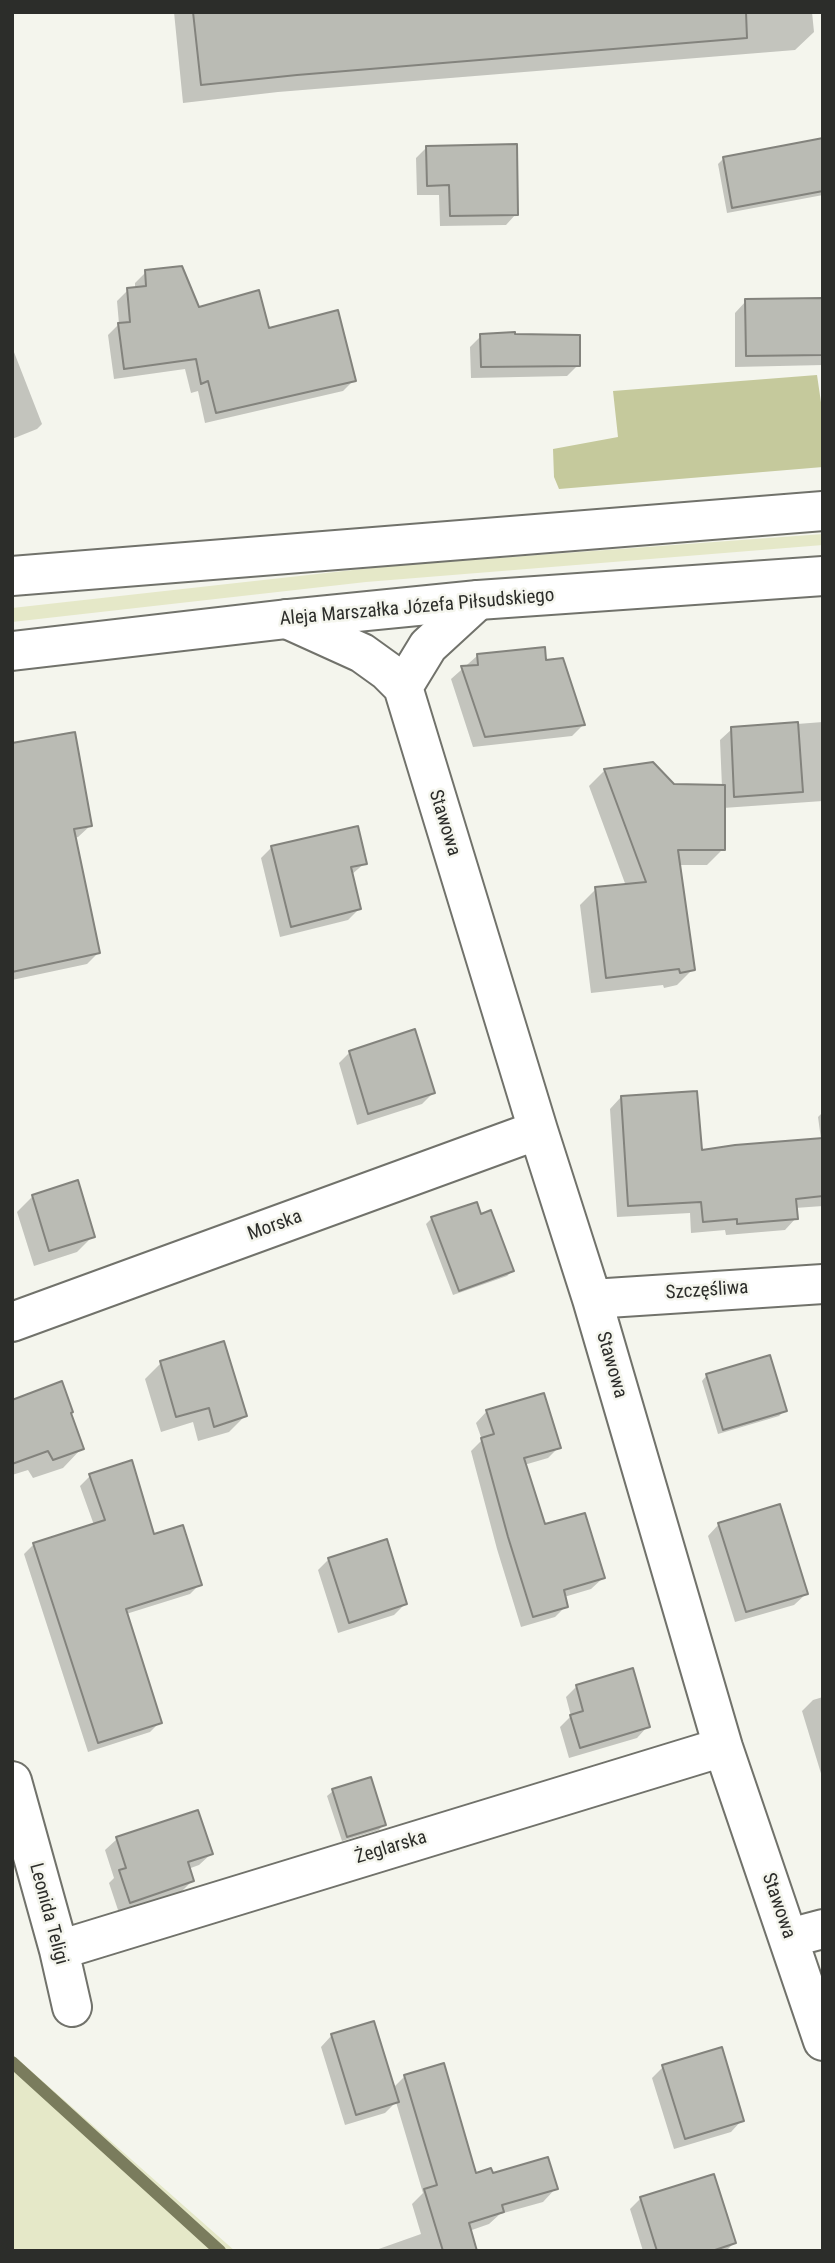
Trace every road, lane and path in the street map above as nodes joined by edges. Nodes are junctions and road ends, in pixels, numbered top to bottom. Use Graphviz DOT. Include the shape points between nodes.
graph roads {
  1 [pos="823,511"];
  2 [pos="12,576"];
  3 [pos="823,576"];
  4 [pos="478,600"];
  5 [pos="287,619"];
  6 [pos="12,651"];
  7 [pos="403,687"];
  8 [pos="538,1130"];
  9 [pos="823,1284"];
  10 [pos="592,1299"];
  11 [pos="12,1322"];
  12 [pos="723,1747"];
  13 [pos="12,1781"];
  14 [pos="806,1934"];
  15 [pos="59,1950"];
  16 [pos="72,2007"];
  17 [pos="823,2041"];
  1 -- 2 [label="street"];
  3 -- 4 [label="street, Aleja Marszałka Józefa Piłsudskiego"];
  4 -- 5 [label="street, Aleja Marszałka Józefa Piłsudskiego"];
  4 -- 7 [label="street" via="428,646"];
  5 -- 6 [label="street, Aleja Marszałka Józefa Piłsudskiego"];
  5 -- 7 [label="street" via="362,653"];
  7 -- 8 [label="street, Stawowa"];
  8 -- 10 [label="street, Stawowa"];
  8 -- 11 [label="street, Morska"];
  9 -- 10 [label="street, Szczęśliwa"];
  10 -- 12 [label="street, Stawowa"];
  12 -- 14 [label="street, Stawowa"];
  12 -- 15 [label="street, Żeglarska"];
  13 -- 15 [label="street, Leonida Teligi"];
  14 -- 17 [label="street, Stawowa"];
  15 -- 16 [label="street, Leonida Teligi"];
}
